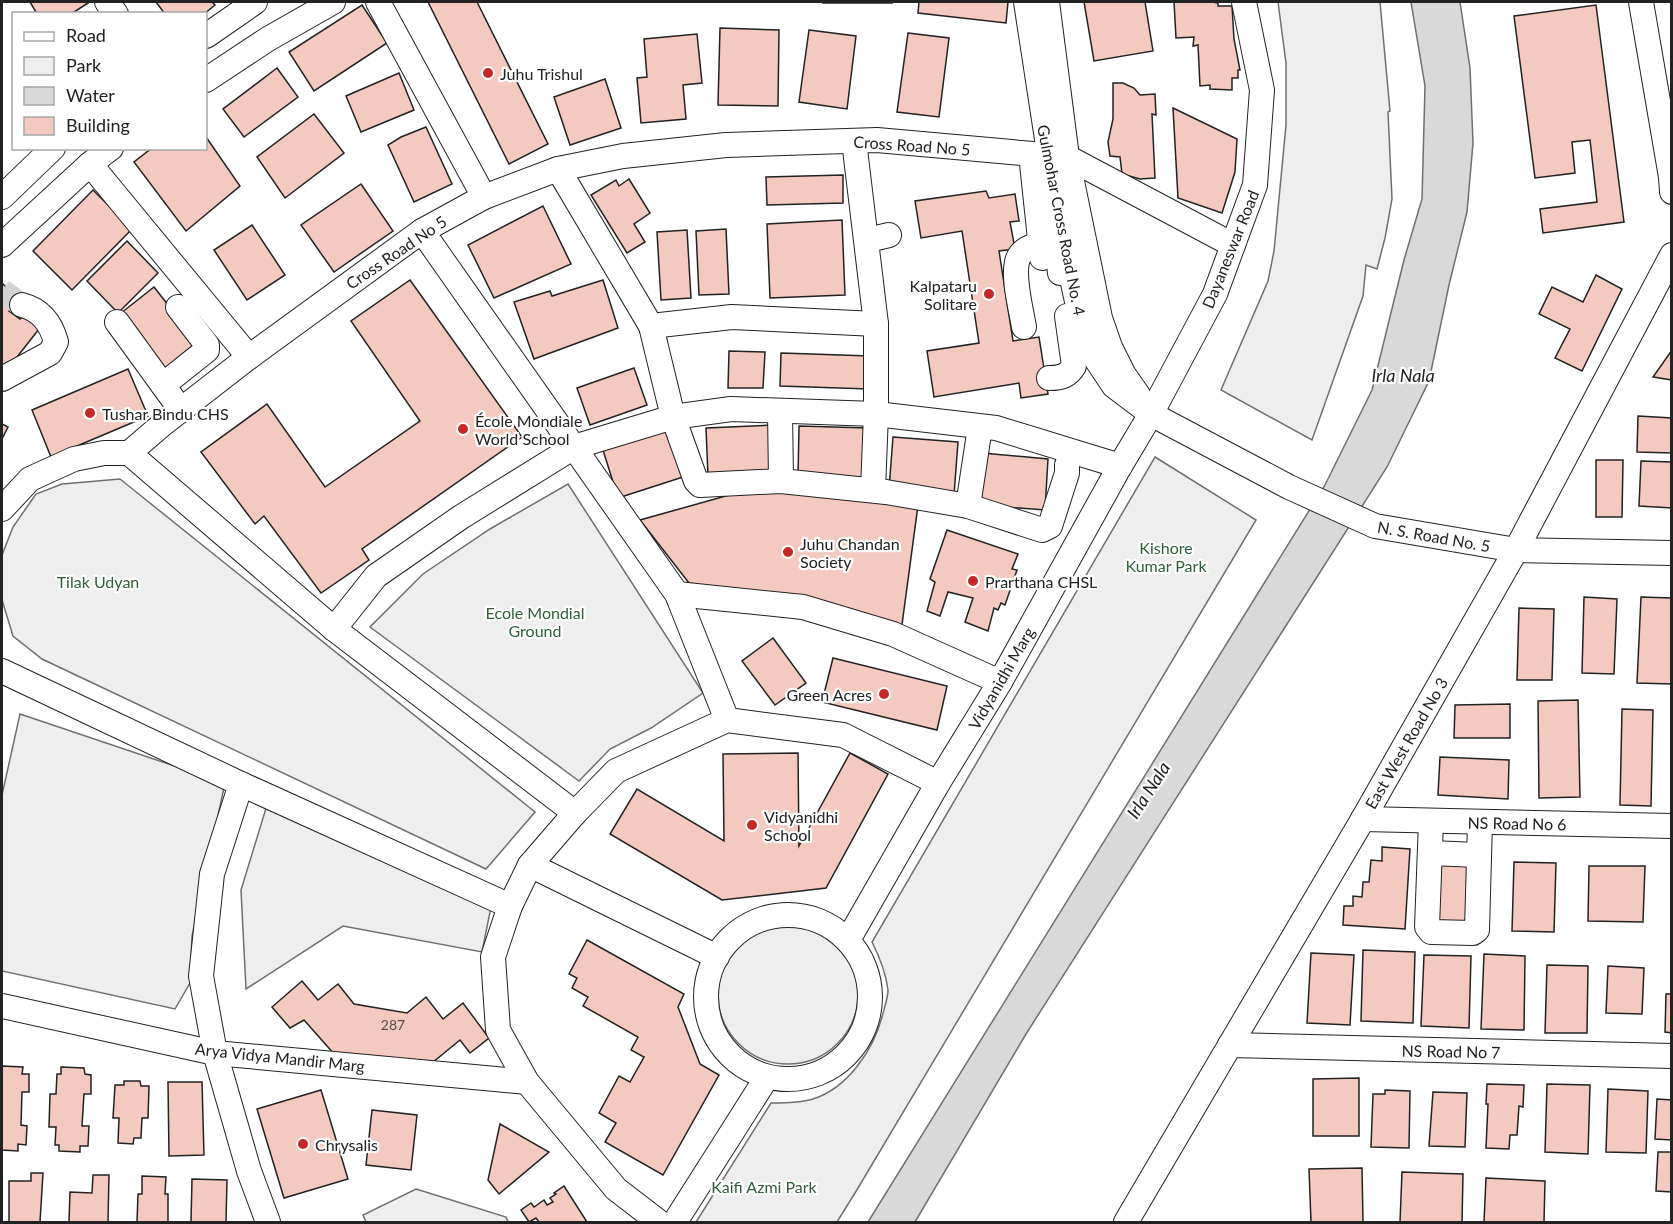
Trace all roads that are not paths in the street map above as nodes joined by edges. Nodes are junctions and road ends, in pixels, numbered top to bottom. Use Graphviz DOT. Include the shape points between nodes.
graph roads {
  1 [pos="255,2"];
  2 [pos="333,2"];
  3 [pos="378,2"];
  4 [pos="1026,2"];
  5 [pos="1047,2"];
  6 [pos="1245,2"];
  7 [pos="1641,2"];
  8 [pos="207,35"];
  9 [pos="207,79"];
  10 [pos="854,141"];
  11 [pos="51,150"];
  12 [pos="108,150"];
  13 [pos="1049,155"];
  14 [pos="90,164"];
  15 [pos="558,169"];
  16 [pos="1671,192"];
  17 [pos="2,197"];
  18 [pos="484,197"];
  19 [pos="422,231"];
  20 [pos="1233,245"];
  21 [pos="2,246"];
  22 [pos="1041,252"];
  23 [pos="1671,255"];
  24 [pos="180,306"];
  25 [pos="19,307"];
  26 [pos="117,322"];
  27 [pos="876,324"];
  28 [pos="651,326"];
  29 [pos="1024,327"];
  30 [pos="249,357"];
  31 [pos="1086,362"];
  32 [pos="1049,378"];
  33 [pos="2,379"];
  34 [pos="163,385"];
  35 [pos="181,410"];
  36 [pos="780,411"];
  37 [pos="876,414"];
  38 [pos="1151,414"];
  39 [pos="673,417"];
  40 [pos="968,421"];
  41 [pos="574,447"];
  42 [pos="129,453"];
  43 [pos="1067,465"];
  44 [pos="1120,466"];
  45 [pos="781,481"];
  46 [pos="873,490"];
  47 [pos="965,506"];
  48 [pos="2,509"];
  49 [pos="1516,550"];
  50 [pos="1671,553"];
  51 [pos="677,594"];
  52 [pos="334,629"];
  53 [pos="2,670"];
  54 [pos="1000,682"];
  55 [pos="727,720"];
  56 [pos="938,783"];
  57 [pos="241,784"];
  58 [pos="575,813"];
  59 [pos="1363,819"];
  60 [pos="1431,821"];
  61 [pos="1480,822"];
  62 [pos="1671,826"];
  63 [pos="1430,853"];
  64 [pos="1478,855"];
  65 [pos="530,865"];
  66 [pos="510,906"];
  67 [pos="848,940"];
  68 [pos="717,957"];
  69 [pos="2,1006"];
  70 [pos="1230,1045"];
  71 [pos="215,1053"];
  72 [pos="1671,1056"];
  73 [pos="767,1077"];
  74 [pos="527,1082"];
  75 [pos="268,1222"];
  76 [pos="659,1222"];
  77 [pos="675,1222"];
  78 [pos="1126,1222"];
  1 -- 8 [label="street"];
  2 -- 9 [label="street"];
  3 -- 18 [label="street"];
  4 -- 13 [label="street, Gulmohar Cross Road No. 4"];
  5 -- 13 [label="street, Gulmohar Cross Road No. 4"];
  6 -- 20 [label="street, Dayaneswar Road" via="1262,90 1256,185"];
  7 -- 16 [label="street"];
  10 -- 13 [label="street, Cross Road No 5"];
  10 -- 15 [label="street, Cross Road No 5" via="726,145 623,156"];
  10 -- 27 [label="street" via="878,238"];
  11 -- 17 [label="street"];
  12 -- 14 [label="street"];
  13 -- 20 [label="street"];
  13 -- 22 [label="street"];
  13 -- 31 [label="street, Gulmohar Cross Road No. 4"];
  13 -- 38 [label="street, Gulmohar Cross Road No. 4" via="1110,348"];
  14 -- 21 [label="street"];
  14 -- 30 [label="street"];
  15 -- 18 [label="street, Cross Road No 5"];
  15 -- 28 [label="street"];
  18 -- 19 [label="street, Cross Road No 5"];
  19 -- 30 [label="street, Cross Road No 5"];
  19 -- 41 [label="street"];
  20 -- 38 [label="street, Dayaneswar Road" via="1215,294"];
  22 -- 29 [label="street" via="1024,249 1019,254 1016,270"];
  22 -- 31 [label="street" via="1049,247 1058,256"];
  23 -- 49 [label="street, East West Road No 3"];
  24 -- 34 [label="street" via="207,350"];
  25 -- 33 [label="street" via="42,315 56,342 50,353"];
  26 -- 34 [label="street"];
  27 -- 28 [label="street" via="732,316"];
  27 -- 37 [label="street"];
  28 -- 39 [label="street"];
  30 -- 35 [label="street, Cross Road No 5"];
  31 -- 32 [label="street" via="1061,378"];
  31 -- 38 [label="street, Gulmohar Cross Road No. 4"];
  34 -- 35 [label="street"];
  35 -- 42 [label="street, Cross Road No 5"];
  36 -- 37 [label="street"];
  36 -- 39 [label="street" via="731,409"];
  36 -- 45 [label="street"];
  37 -- 40 [label="street"];
  37 -- 46 [label="street"];
  38 -- 44 [label="street, Vidyanidhi Marg"];
  38 -- 49 [label="street, N. S. Road No. 5" via="1289,487 1375,526"];
  39 -- 41 [label="street"];
  39 -- 45 [label="street" via="697,484"];
  40 -- 44 [label="street"];
  40 -- 47 [label="street"];
  41 -- 51 [label="street"];
  41 -- 52 [label="street" via="461,517 376,576"];
  42 -- 48 [label="street" via="74,459 30,479"];
  42 -- 52 [label="street"];
  43 -- 47 [label="street" via="1046,529 1037,530"];
  44 -- 54 [label="street, Vidyanidhi Marg"];
  45 -- 46 [label="street"];
  46 -- 47 [label="street"];
  49 -- 50 [label="street, N. S. Road No. 5"];
  49 -- 59 [label="street, East West Road No 3"];
  51 -- 54 [label="street" via="803,607 893,634"];
  51 -- 55 [label="street"];
  52 -- 58 [label="street"];
  53 -- 57 [label="street"];
  54 -- 56 [label="street, Vidyanidhi Marg"];
  55 -- 56 [label="street" via="843,735"];
  55 -- 58 [label="street" via="616,771"];
  56 -- 67 [label="street, Vidyanidhi Marg"];
  57 -- 66 [label="street"];
  57 -- 71 [label="street" via="212,874 201,976"];
  58 -- 65 [label="street"];
  59 -- 60 [label="street, NS Road No 6"];
  59 -- 70 [label="street, East West Road No 3"];
  60 -- 61 [label="street, NS Road No 6"];
  60 -- 63 [label="street"];
  61 -- 62 [label="street, NS Road No 6"];
  61 -- 64 [label="street"];
  63 -- 64 [label="street"];
  63 -- 64 [label="street" via="1428,930 1473,933"];
  65 -- 66 [label="street"];
  65 -- 68 [label="street"];
  66 -- 74 [label="street" via="493,957 498,1030"];
  67 -- 68 [label="street" via="828,925 804,916 778,915 754,922 732,936"];
  67 -- 73 [label="street" via="863,962 870,988 869,1015 859,1040 842,1060 819,1074 794,1080"];
  68 -- 73 [label="street" via="707,985 708,1015 719,1043 740,1065"];
  69 -- 71 [label="street, Arya Vidya Mandir Marg"];
  70 -- 72 [label="street, NS Road No 7"];
  70 -- 78 [label="street, East West Road No 3"];
  71 -- 74 [label="street, Arya Vidya Mandir Marg"];
  71 -- 75 [label="street"];
  73 -- 77 [label="street"];
  74 -- 76 [label="street" via="616,1189"];
}
